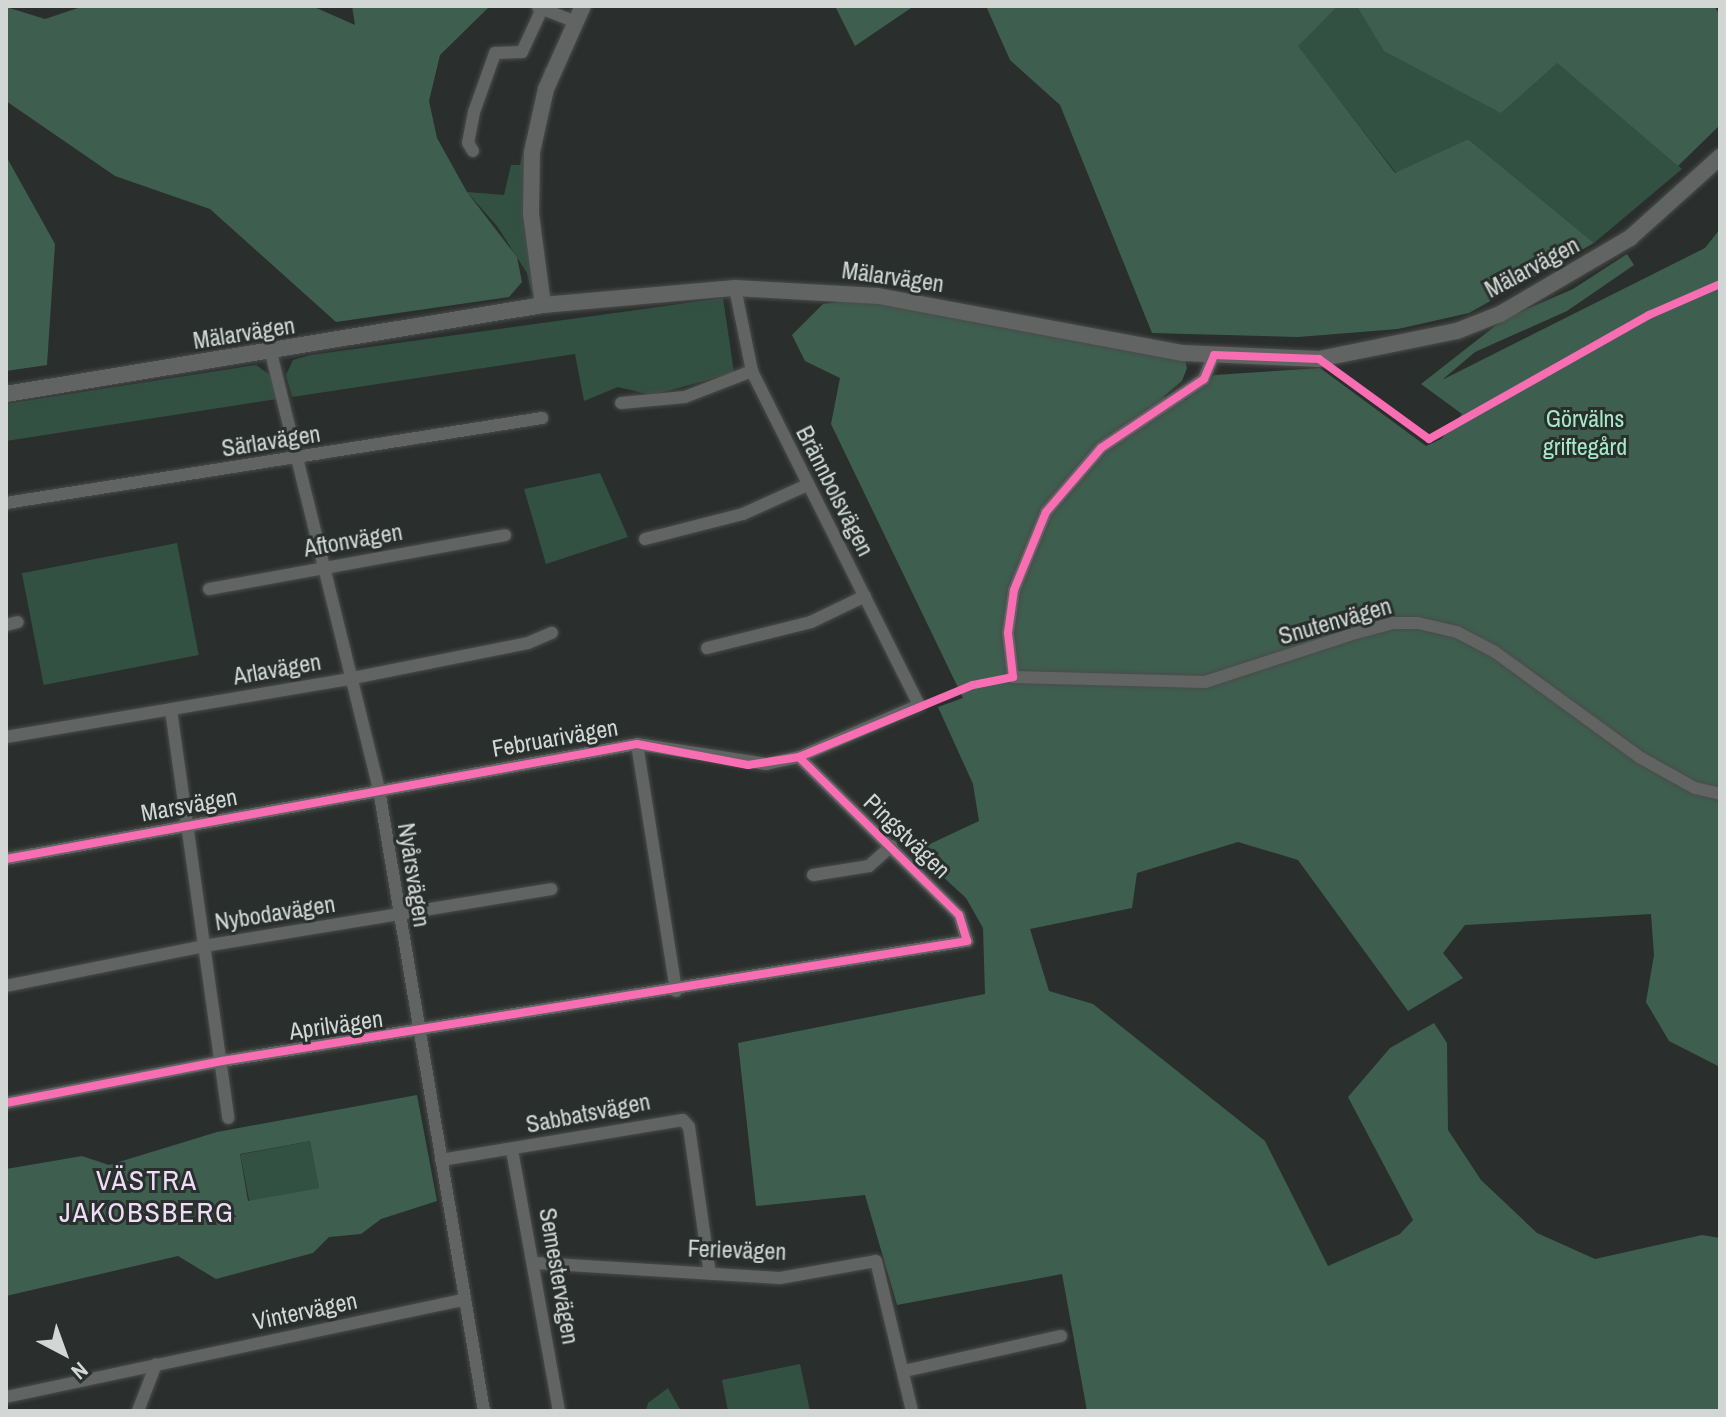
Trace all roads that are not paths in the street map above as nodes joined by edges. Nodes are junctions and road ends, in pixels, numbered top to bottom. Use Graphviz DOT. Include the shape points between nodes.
graph roads {
  1 [pos="539,8"];
  2 [pos="580,14"];
  3 [pos="473,151"];
  4 [pos="1720,157"];
  5 [pos="735,288"];
  6 [pos="543,305"];
  7 [pos="271,353"];
  8 [pos="1214,355"];
  9 [pos="752,371"];
  10 [pos="6,394"];
  11 [pos="621,403"];
  12 [pos="542,418"];
  13 [pos="298,460"];
  14 [pos="805,486"];
  15 [pos="6,503"];
  16 [pos="505,535"];
  17 [pos="645,539"];
  18 [pos="327,567"];
  19 [pos="209,589"];
  20 [pos="865,596"];
  21 [pos="552,633"];
  22 [pos="707,648"];
  23 [pos="353,678"];
  24 [pos="919,705"];
  25 [pos="171,710"];
  26 [pos="6,737"];
  27 [pos="637,744"];
  28 [pos="799,757"];
  29 [pos="379,790"];
  30 [pos="1720,794"];
  31 [pos="185,826"];
  32 [pos="891,846"];
  33 [pos="6,859"];
  34 [pos="813,875"];
  35 [pos="551,889"];
  36 [pos="399,917"];
  37 [pos="204,946"];
  38 [pos="956,946"];
  39 [pos="6,986"];
  40 [pos="676,991"];
  41 [pos="417,1033"];
  42 [pos="222,1061"];
  43 [pos="6,1103"];
  44 [pos="228,1118"];
  45 [pos="512,1150"];
  46 [pos="441,1160"];
  47 [pos="536,1263"];
  48 [pos="710,1274"];
  49 [pos="463,1300"];
  50 [pos="1061,1336"];
  51 [pos="156,1364"];
  52 [pos="904,1371"];
  53 [pos="6,1397"];
  54 [pos="138,1411"];
  55 [pos="484,1411"];
  56 [pos="559,1411"];
  57 [pos="912,1411"];
  1 -- 2 [label="street"];
  1 -- 3 [label="street" via="522,52 495,53 474,112 468,143"];
  2 -- 6 [label="street" via="546,89 532,152 531,214"];
  4 -- 8 [label="street, Mälarvägen" via="1630,238 1547,290 1486,319 1401,344 1319,359"];
  5 -- 6 [label="street, Mälarvägen"];
  5 -- 8 [label="street, Mälarvägen" via="878,296"];
  5 -- 9 [label="street, Brännbolsvägen"];
  6 -- 7 [label="street, Mälarvägen"];
  7 -- 10 [label="street, Mälarvägen"];
  7 -- 13 [label="street, Nyårsvägen"];
  8 -- 30 [label="street, Snutenvägen" via="1204,379 1101,448 1046,512 1014,590 1008,633 1013,677 1205,682 1356,633 1418,623 1457,632 1495,652 1641,758 1695,788"];
  9 -- 11 [label="street" via="685,397"];
  9 -- 14 [label="street, Brännbolsvägen"];
  12 -- 13 [label="street, Särlavägen"];
  13 -- 15 [label="street, Särlavägen"];
  13 -- 18 [label="street, Nyårsvägen"];
  14 -- 17 [label="street" via="743,514"];
  14 -- 20 [label="street, Brännbolsvägen"];
  16 -- 18 [label="street, Aftonvägen"];
  18 -- 19 [label="street, Aftonvägen"];
  18 -- 23 [label="street, Nyårsvägen"];
  20 -- 22 [label="street" via="811,622"];
  20 -- 24 [label="street, Brännbolsvägen"];
  21 -- 23 [label="street, Arlavägen" via="528,643"];
  23 -- 25 [label="street, Arlavägen"];
  23 -- 29 [label="street, Nyårsvägen"];
  24 -- 28 [label="street, Februarivägen"];
  25 -- 26 [label="street, Arlavägen"];
  25 -- 31 [label="street"];
  27 -- 28 [label="street, Februarivägen" via="748,765"];
  27 -- 29 [label="street, Februarivägen"];
  27 -- 40 [label="street"];
  28 -- 32 [label="street, Pingstvägen"];
  29 -- 31 [label="street, Marsvägen"];
  29 -- 36 [label="street, Nyårsvägen"];
  31 -- 33 [label="street, Marsvägen"];
  31 -- 37 [label="street"];
  32 -- 34 [label="street, Pingstvägen" via="869,866"];
  32 -- 38 [label="street, Pingstvägen" via="965,923 967,941"];
  35 -- 36 [label="street, Nybodavägen"];
  36 -- 37 [label="street, Nybodavägen"];
  36 -- 41 [label="street, Nyårsvägen"];
  37 -- 39 [label="street, Nybodavägen"];
  37 -- 42 [label="street"];
  38 -- 40 [label="street, Aprilvägen"];
  40 -- 41 [label="street, Aprilvägen"];
  41 -- 42 [label="street, Aprilvägen"];
  41 -- 46 [label="street, Nyårsvägen"];
  42 -- 43 [label="street, Aprilvägen"];
  42 -- 44 [label="street"];
  45 -- 46 [label="street, Sabbatsvägen"];
  45 -- 47 [label="street, Semestervägen"];
  45 -- 48 [label="street, Sabbatsvägen" via="683,1120 689,1127"];
  46 -- 49 [label="street, Nyårsvägen"];
  47 -- 48 [label="street, Ferievägen"];
  47 -- 56 [label="street, Semestervägen"];
  48 -- 52 [label="street, Ferievägen" via="780,1278 876,1261"];
  49 -- 51 [label="street, Vintervägen"];
  49 -- 55 [label="street, Nyårsvägen"];
  50 -- 52 [label="street"];
  51 -- 53 [label="street, Vintervägen"];
  51 -- 54 [label="street"];
  52 -- 57 [label="street, Ferievägen"];
}
